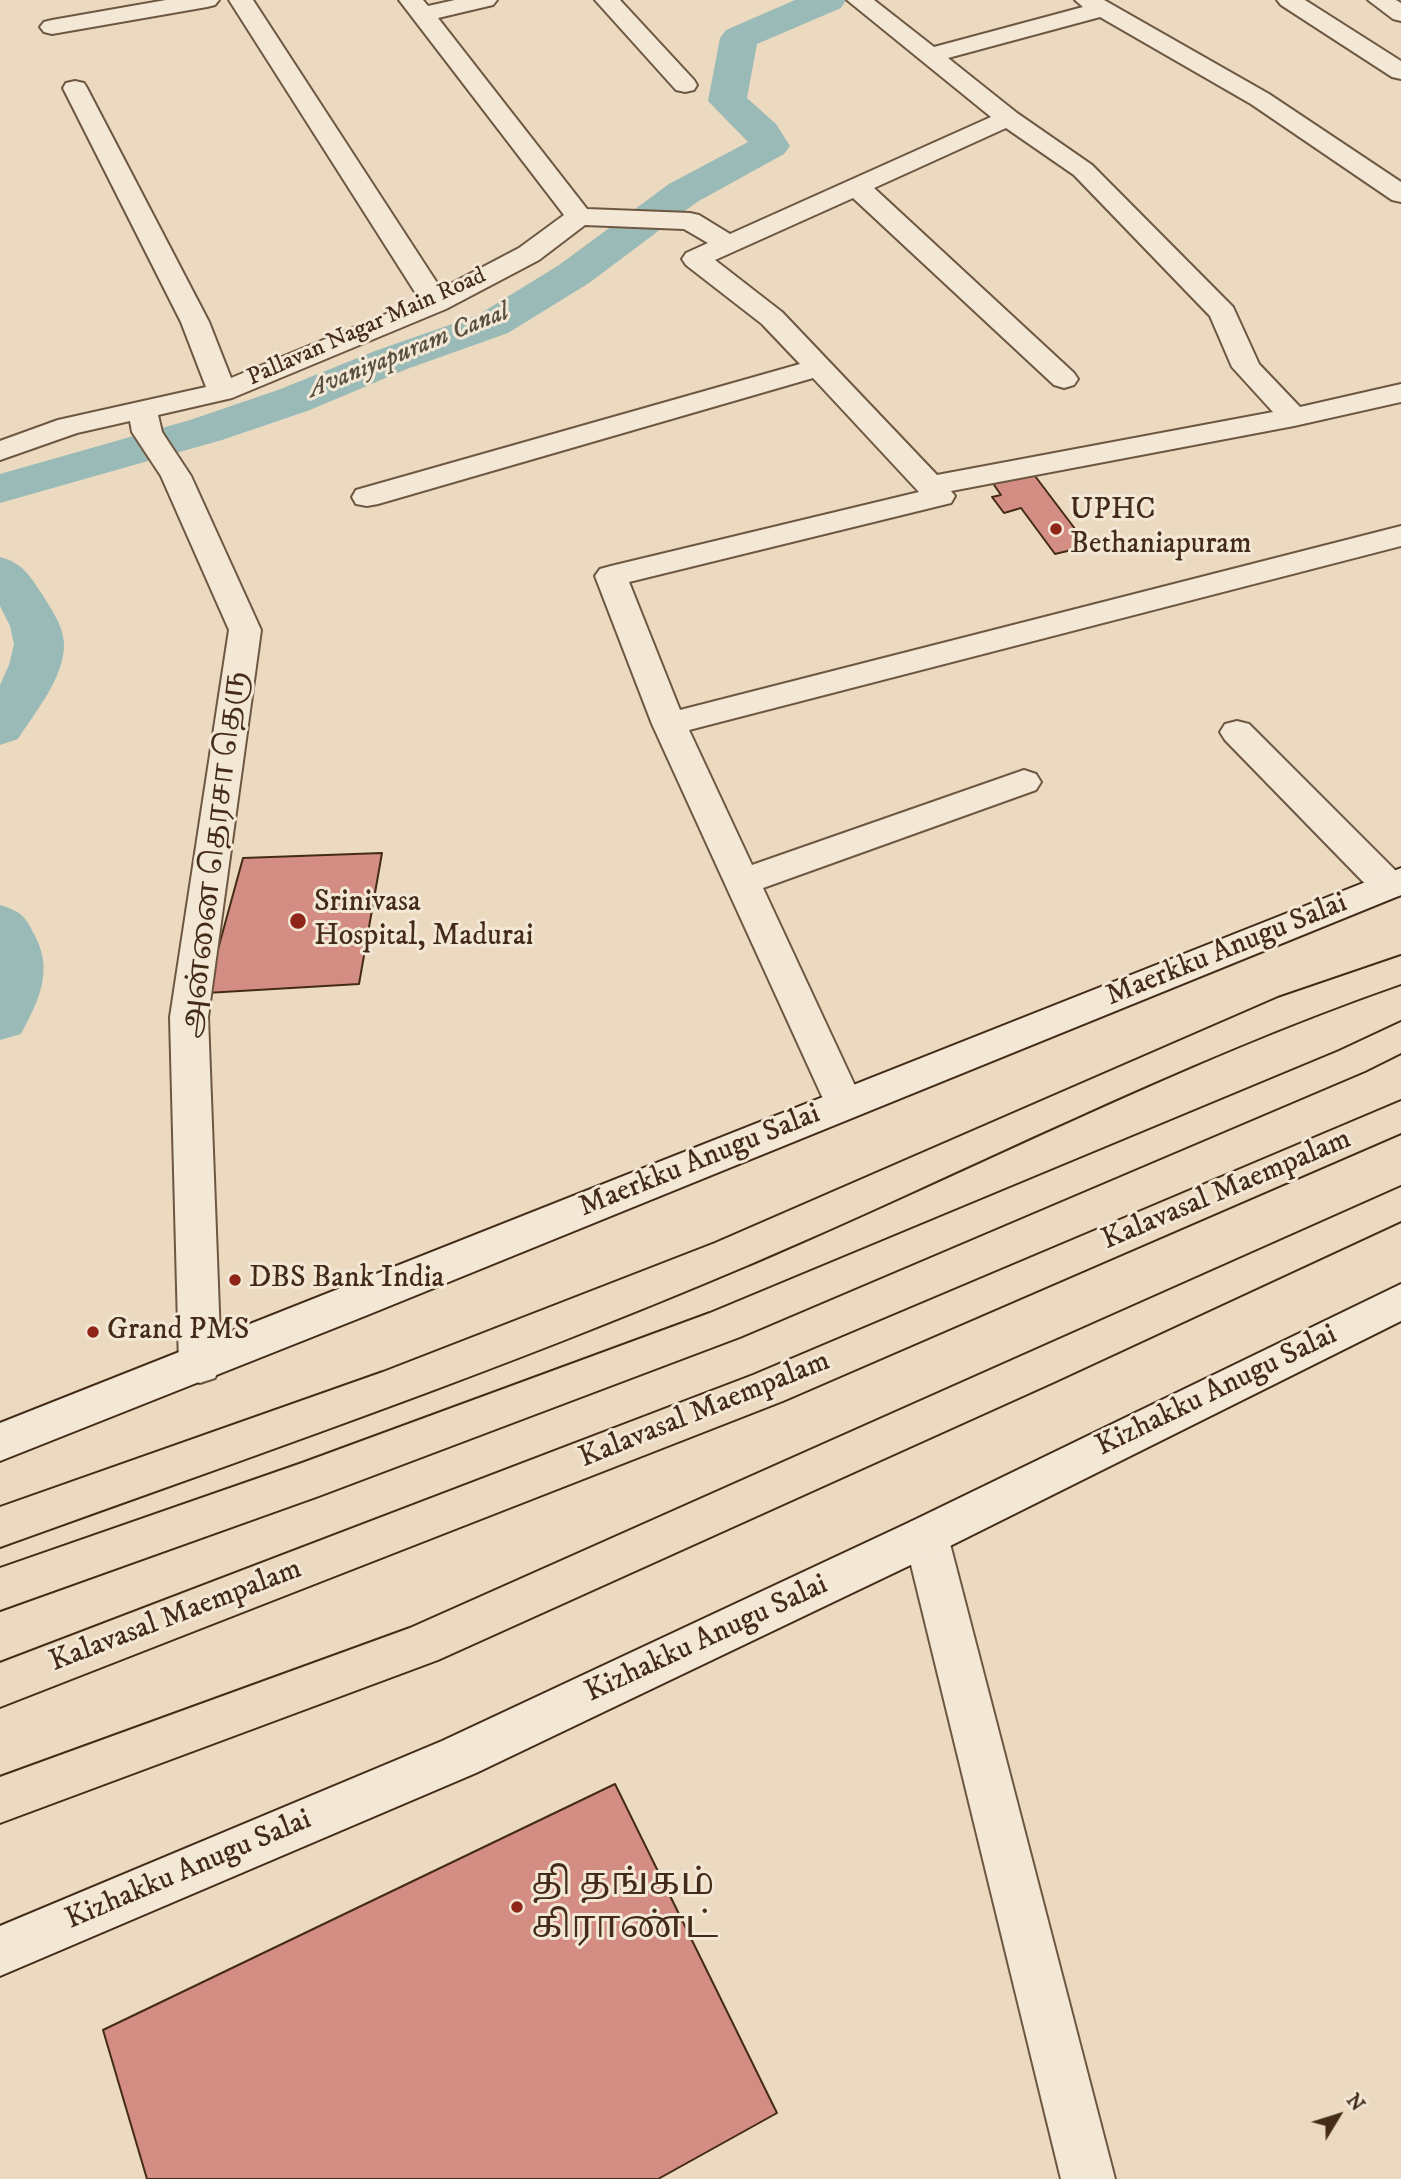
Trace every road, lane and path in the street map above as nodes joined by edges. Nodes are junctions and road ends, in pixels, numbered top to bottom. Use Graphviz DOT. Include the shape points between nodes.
graph roads {
  1 [pos="207,0"];
  2 [pos="241,0"];
  3 [pos="485,0"];
  4 [pos="607,0"];
  5 [pos="1289,0"];
  6 [pos="1380,0"];
  7 [pos="1094,4"];
  8 [pos="864,5"];
  9 [pos="417,7"];
  10 [pos="1401,13"];
  11 [pos="52,27"];
  12 [pos="928,56"];
  13 [pos="1401,72"];
  14 [pos="685,85"];
  15 [pos="75,88"];
  16 [pos="1008,118"];
  17 [pos="857,187"];
  18 [pos="1401,194"];
  19 [pos="579,217"];
  20 [pos="728,244"];
  21 [pos="436,303"];
  22 [pos="820,368"];
  23 [pos="1064,379"];
  24 [pos="222,392"];
  25 [pos="1401,393"];
  26 [pos="1294,417"];
  27 [pos="145,421"];
  28 [pos="0,451"];
  29 [pos="932,485"];
  30 [pos="367,497"];
  31 [pos="1401,536"];
  32 [pos="669,724"];
  33 [pos="1237,733"];
  34 [pos="1024,782"];
  35 [pos="741,882"];
  36 [pos="1395,884"];
  37 [pos="1401,970"];
  38 [pos="1401,1036"];
  39 [pos="844,1103"];
  40 [pos="1401,1116"];
  41 [pos="1401,1203"];
  42 [pos="1401,1301"];
  43 [pos="200,1365"];
  44 [pos="0,1443"];
  45 [pos="0,1527"];
  46 [pos="926,1536"];
  47 [pos="0,1589"];
  48 [pos="0,1685"];
  49 [pos="0,1800"];
  50 [pos="0,1951"];
  51 [pos="1088,2179"];
  1 -- 11 [label="street"];
  2 -- 21 [label="street"];
  3 -- 9 [label="street"];
  4 -- 14 [label="street"];
  5 -- 13 [label="street"];
  6 -- 10 [label="street"];
  7 -- 12 [label="street" via="1040,28"];
  7 -- 18 [label="street" via="1260,99"];
  8 -- 12 [label="street"];
  9 -- 19 [label="street"];
  12 -- 16 [label="street"];
  15 -- 24 [label="street" via="195,322"];
  16 -- 17 [label="street"];
  16 -- 26 [label="street" via="1083,170 1223,313 1245,366"];
  17 -- 20 [label="street"];
  17 -- 23 [label="street"];
  19 -- 20 [label="street" via="690,221"];
  19 -- 21 [label="street, Pallavan Nagar Main Road" via="529,254"];
  20 -- 22 [label="street" via="696,260 772,318"];
  21 -- 24 [label="street, Pallavan Nagar Main Road"];
  22 -- 29 [label="street"];
  22 -- 30 [label="street"];
  24 -- 27 [label="street, Pallavan Nagar Main Road"];
  25 -- 26 [label="street"];
  26 -- 29 [label="street"];
  27 -- 28 [label="street, Pallavan Nagar Main Road" via="68,426"];
  27 -- 43 [label="street, அன்னை தெரசா தெரு" via="176,475 245,630 189,1017"];
  29 -- 32 [label="street" via="940,496 611,576"];
  31 -- 32 [label="street"];
  32 -- 35 [label="street"];
  33 -- 36 [label="street"];
  34 -- 35 [label="street"];
  35 -- 39 [label="street"];
  36 -- 39 [label="street, Maerkku Anugu Salai"];
  37 -- 45 [label="main road" via="1291,1008 729,1255 396,1386"];
  38 -- 47 [label="main road" via="1352,1061 725,1325"];
  39 -- 43 [label="street, Maerkku Anugu Salai"];
  40 -- 48 [label="main road, Kalavasal Maempalam" via="768,1388"];
  41 -- 49 [label="main road" via="422,1645"];
  42 -- 46 [label="street, Kizhakku Anugu Salai"];
  43 -- 44 [label="street, Maerkku Anugu Salai"];
  46 -- 50 [label="street, Kizhakku Anugu Salai" via="459,1757"];
  46 -- 51 [label="street"];
}
